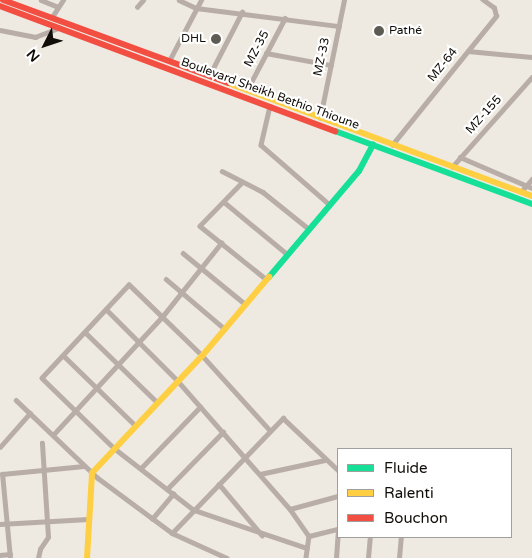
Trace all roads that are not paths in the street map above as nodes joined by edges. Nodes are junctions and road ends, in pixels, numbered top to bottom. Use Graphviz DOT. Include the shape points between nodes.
graph roads {
  1 [pos="3,0"];
  2 [pos="41,0"];
  3 [pos="63,0"];
  4 [pos="143,0"];
  5 [pos="179,0"];
  6 [pos="201,0"];
  7 [pos="344,0"];
  8 [pos="484,0"];
  9 [pos="0,6"];
  10 [pos="138,6"];
  11 [pos="58,7"];
  12 [pos="196,8"];
  13 [pos="242,12"];
  14 [pos="52,18"];
  15 [pos="285,18"];
  16 [pos="339,26"];
  17 [pos="59,28"];
  18 [pos="0,30"];
  19 [pos="468,51"];
  20 [pos="266,53"];
  21 [pos="532,57"];
  22 [pos="169,61"];
  23 [pos="331,65"];
  24 [pos="209,76"];
  25 [pos="532,77"];
  26 [pos="247,90"];
  27 [pos="270,106"];
  28 [pos="320,118"];
  29 [pos="373,145"];
  30 [pos="392,145"];
  31 [pos="460,157"];
  32 [pos="452,167"];
  33 [pos="222,171"];
  34 [pos="532,179"];
  35 [pos="242,183"];
  36 [pos="526,186"];
  37 [pos="532,188"];
  38 [pos="521,192"];
  39 [pos="532,196"];
  40 [pos="224,202"];
  41 [pos="532,204"];
  42 [pos="330,205"];
  43 [pos="309,229"];
  44 [pos="221,243"];
  45 [pos="183,253"];
  46 [pos="287,254"];
  47 [pos="202,268"];
  48 [pos="166,279"];
  49 [pos="266,279"];
  50 [pos="182,293"];
  51 [pos="245,304"];
  52 [pos="106,309"];
  53 [pos="162,317"];
  54 [pos="225,329"];
  55 [pos="85,332"];
  56 [pos="139,342"];
  57 [pos="63,355"];
  58 [pos="202,356"];
  59 [pos="118,364"];
  60 [pos="177,380"];
  61 [pos="96,388"];
  62 [pos="16,400"];
  63 [pos="157,402"];
  64 [pos="200,407"];
  65 [pos="76,410"];
  66 [pos="30,414"];
  67 [pos="135,425"];
  68 [pos="270,431"];
  69 [pos="223,432"];
  70 [pos="53,435"];
  71 [pos="42,443"];
  72 [pos="0,447"];
  73 [pos="114,448"];
  74 [pos="245,457"];
  75 [pos="325,460"];
  76 [pos="84,466"];
  77 [pos="44,468"];
  78 [pos="140,468"];
  79 [pos="337,469"];
  80 [pos="92,473"];
  81 [pos="260,474"];
  82 [pos="219,484"];
  83 [pos="167,489"];
  84 [pos="173,494"];
  85 [pos="337,496"];
  86 [pos="290,509"];
  87 [pos="194,510"];
  88 [pos="152,518"];
  89 [pos="88,519"];
  90 [pos="48,521"];
  91 [pos="0,524"];
  92 [pos="7,524"];
  93 [pos="337,529"];
  94 [pos="172,533"];
  95 [pos="263,536"];
  96 [pos="309,536"];
  97 [pos="337,538"];
  98 [pos="370,538"];
  99 [pos="401,538"];
  100 [pos="307,548"];
  101 [pos="0,555"];
  102 [pos="10,556"];
  103 [pos="38,558"];
  104 [pos="86,558"];
  105 [pos="227,558"];
  106 [pos="306,558"];
  107 [pos="336,558"];
  108 [pos="368,558"];
  109 [pos="399,558"];
  1 -- 14 [label="main road, Boulevard Sheikh Bethio Thioune"];
  2 -- 11 [label="street"];
  3 -- 11 [label="street"];
  4 -- 10 [label="street"];
  5 -- 12 [label="street"];
  6 -- 12 [label="street"];
  7 -- 16 [label="street, MZ-33"];
  8 -- 19 [label="street, MZ-64" via="494,8 496,16"];
  9 -- 17 [label="main road, Boulevard Sheikh Bethio Thioune"];
  11 -- 14 [label="street"];
  12 -- 13 [label="street"];
  12 -- 22 [label="street"];
  13 -- 15 [label="street"];
  13 -- 24 [label="street"];
  14 -- 22 [label="main road, Boulevard Sheikh Bethio Thioune"];
  15 -- 16 [label="street"];
  15 -- 20 [label="street, MZ-35"];
  16 -- 23 [label="street, MZ-33"];
  17 -- 18 [label="street" via="35,37"];
  17 -- 27 [label="main road, Boulevard Sheikh Bethio Thioune"];
  19 -- 21 [label="street"];
  19 -- 30 [label="street, MZ-64"];
  20 -- 23 [label="street"];
  20 -- 26 [label="street, MZ-35"];
  22 -- 24 [label="main road, Boulevard Sheikh Bethio Thioune"];
  23 -- 28 [label="street, MZ-33"];
  24 -- 26 [label="main road, Boulevard Sheikh Bethio Thioune"];
  25 -- 31 [label="street, MZ-155"];
  26 -- 28 [label="main road, Boulevard Sheikh Bethio Thioune"];
  27 -- 29 [label="main road, Boulevard Sheikh Bethio Thioune"];
  27 -- 42 [label="street" via="261,145"];
  28 -- 30 [label="main road, Boulevard Sheikh Bethio Thioune"];
  29 -- 41 [label="main road, Boulevard Sheikh Bethio Thioune"];
  29 -- 42 [label="main road" via="359,171"];
  30 -- 32 [label="main road, Boulevard Sheikh Bethio Thioune"];
  31 -- 32 [label="street, MZ-155"];
  31 -- 36 [label="street"];
  32 -- 38 [label="main road, Boulevard Sheikh Bethio Thioune"];
  33 -- 35 [label="street"];
  34 -- 36 [label="street"];
  35 -- 40 [label="street"];
  35 -- 43 [label="street" via="264,192"];
  36 -- 37 [label="street"];
  36 -- 38 [label="street"];
  38 -- 39 [label="main road, Boulevard Sheikh Bethio Thioune"];
  40 -- 44 [label="street" via="200,226"];
  40 -- 46 [label="street"];
  42 -- 43 [label="main road"];
  43 -- 46 [label="main road"];
  44 -- 47 [label="street"];
  44 -- 49 [label="street"];
  45 -- 47 [label="street"];
  46 -- 49 [label="main road"];
  47 -- 50 [label="street"];
  47 -- 51 [label="street"];
  48 -- 50 [label="street"];
  49 -- 51 [label="main road"];
  50 -- 53 [label="street"];
  50 -- 54 [label="street"];
  51 -- 54 [label="main road"];
  52 -- 53 [label="street" via="129,285"];
  52 -- 55 [label="street"];
  52 -- 56 [label="street"];
  53 -- 56 [label="street"];
  53 -- 58 [label="street"];
  54 -- 58 [label="main road"];
  55 -- 57 [label="street"];
  55 -- 59 [label="street"];
  56 -- 59 [label="street"];
  56 -- 60 [label="street"];
  57 -- 61 [label="street"];
  57 -- 65 [label="street" via="42,378"];
  58 -- 60 [label="main road"];
  58 -- 68 [label="street"];
  59 -- 61 [label="street"];
  59 -- 63 [label="street"];
  60 -- 63 [label="main road"];
  60 -- 64 [label="street"];
  61 -- 65 [label="street"];
  61 -- 67 [label="street"];
  62 -- 66 [label="street"];
  63 -- 67 [label="main road"];
  64 -- 69 [label="street"];
  64 -- 78 [label="street"];
  65 -- 70 [label="street"];
  65 -- 73 [label="street"];
  66 -- 70 [label="street"];
  66 -- 72 [label="street"];
  67 -- 73 [label="main road"];
  68 -- 74 [label="street"];
  68 -- 75 [label="street" via="283,418"];
  69 -- 74 [label="street"];
  69 -- 83 [label="street"];
  70 -- 76 [label="street"];
  71 -- 77 [label="street"];
  73 -- 78 [label="street"];
  73 -- 80 [label="main road"];
  74 -- 81 [label="street"];
  74 -- 82 [label="street"];
  75 -- 79 [label="street"];
  75 -- 81 [label="street"];
  76 -- 77 [label="street"];
  76 -- 80 [label="street"];
  77 -- 90 [label="street"];
  77 -- 92 [label="street" via="2,474"];
  78 -- 83 [label="street"];
  80 -- 88 [label="street"];
  80 -- 89 [label="main road"];
  81 -- 86 [label="street"];
  82 -- 87 [label="street"];
  82 -- 95 [label="street"];
  83 -- 84 [label="street"];
  84 -- 87 [label="street"];
  84 -- 88 [label="street"];
  85 -- 86 [label="street"];
  86 -- 96 [label="street"];
  87 -- 94 [label="street"];
  87 -- 95 [label="street"];
  88 -- 94 [label="street"];
  89 -- 90 [label="street"];
  89 -- 104 [label="main road"];
  90 -- 92 [label="street"];
  90 -- 103 [label="street" via="48,537"];
  91 -- 92 [label="street"];
  92 -- 102 [label="street"];
  93 -- 96 [label="street"];
  94 -- 105 [label="street"];
  95 -- 100 [label="street"];
  96 -- 100 [label="street"];
  97 -- 107 [label="street"];
  98 -- 108 [label="street"];
  99 -- 109 [label="street"];
  100 -- 106 [label="street"];
  101 -- 102 [label="street"];
}
